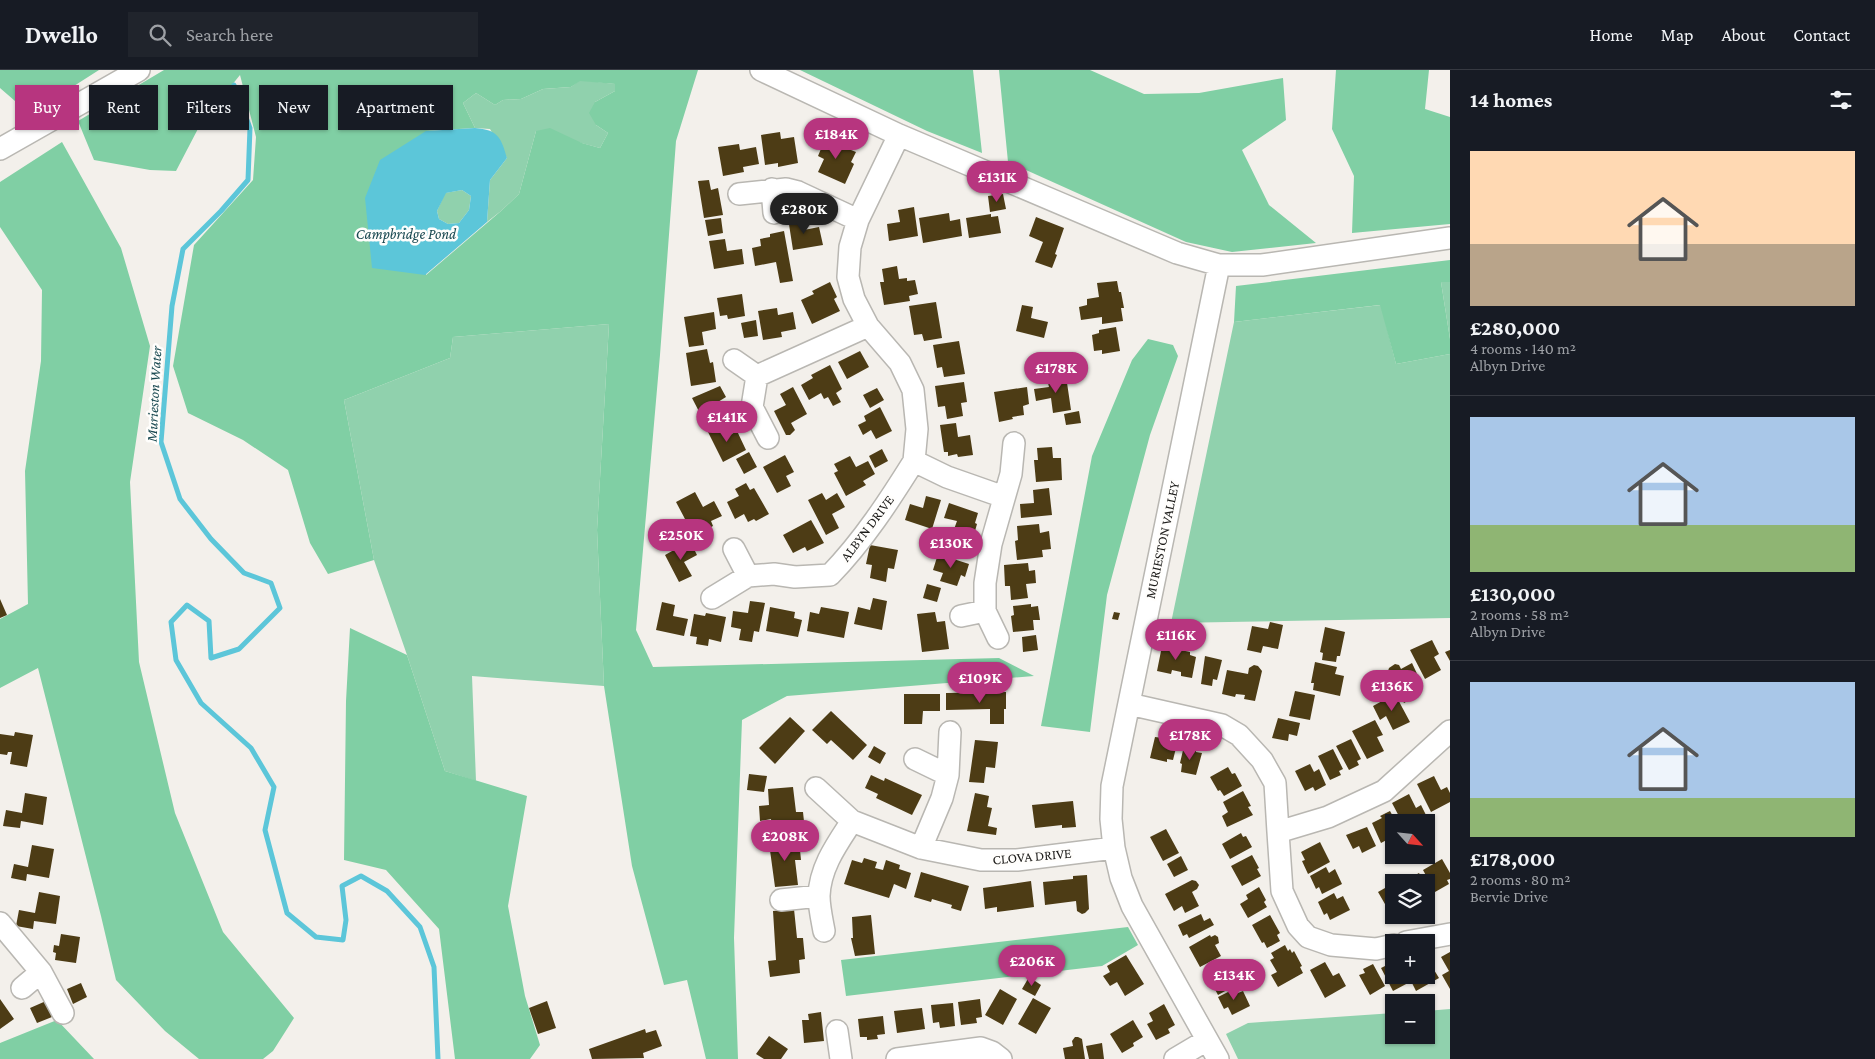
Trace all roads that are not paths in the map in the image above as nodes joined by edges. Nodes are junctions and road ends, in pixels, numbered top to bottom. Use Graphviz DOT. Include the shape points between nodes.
graph roads {
  1 [pos="139,70"];
  2 [pos="761,70"];
  3 [pos="899,135"];
  4 [pos="2,143"];
  5 [pos="772,189"];
  6 [pos="739,194"];
  7 [pos="774,213"];
  8 [pos="858,220"];
  9 [pos="1450,238"];
  10 [pos="1219,265"];
  11 [pos="868,326"];
  12 [pos="734,360"];
  13 [pos="757,376"];
  14 [pos="768,438"];
  15 [pos="1014,442"];
  16 [pos="914,461"];
  17 [pos="1004,497"];
  18 [pos="734,549"];
  19 [pos="748,576"];
  20 [pos="712,598"];
  21 [pos="985,611"];
  22 [pos="961,616"];
  23 [pos="998,638"];
  24 [pos="1129,704"];
  25 [pos="950,732"];
  26 [pos="1450,732"];
  27 [pos="915,759"];
  28 [pos="948,775"];
  29 [pos="816,788"];
  30 [pos="852,821"];
  31 [pos="1278,832"];
  32 [pos="921,848"];
  33 [pos="1114,848"];
  34 [pos="819,896"];
  35 [pos="781,900"];
  36 [pos="0,924"];
  37 [pos="824,931"];
  38 [pos="1450,934"];
  39 [pos="1435,937"];
  40 [pos="1385,946"];
  41 [pos="41,972"];
  42 [pos="22,988"];
  43 [pos="63,1013"];
  44 [pos="837,1031"];
  45 [pos="1207,1040"];
  46 [pos="840,1059"];
  47 [pos="897,1059"];
  48 [pos="1002,1059"];
  49 [pos="1175,1059"];
  50 [pos="1218,1059"];
  1 -- 4 [label="street"];
  2 -- 3 [label="street"];
  3 -- 8 [label="street, ALBYN DRIVE"];
  3 -- 10 [label="street" via="1177,253"];
  5 -- 6 [label="street"];
  5 -- 7 [label="street"];
  5 -- 8 [label="street" via="798,192"];
  8 -- 11 [label="street, ALBYN DRIVE" via="850,247 848,277 854,299"];
  9 -- 10 [label="street" via="1262,265"];
  10 -- 24 [label="street, MURIESTON VALLEY"];
  11 -- 13 [label="street"];
  11 -- 16 [label="street, ALBYN DRIVE" via="900,363 913,390"];
  12 -- 13 [label="street"];
  13 -- 14 [label="street" via="752,407"];
  15 -- 17 [label="street" via="1011,474"];
  16 -- 17 [label="street"];
  16 -- 19 [label="street, ALBYN DRIVE" via="852,552 830,575"];
  17 -- 21 [label="street" via="991,544"];
  18 -- 19 [label="street"];
  19 -- 20 [label="street, ALBYN DRIVE"];
  21 -- 22 [label="street"];
  21 -- 23 [label="street"];
  24 -- 31 [label="street" via="1222,725 1238,735 1262,760 1275,783"];
  24 -- 33 [label="street, MURIESTON VALLEY" via="1112,786"];
  25 -- 28 [label="street"];
  26 -- 31 [label="street" via="1384,791 1328,817"];
  27 -- 28 [label="street"];
  28 -- 32 [label="street"];
  29 -- 30 [label="street, CLOVA DRIVE"];
  30 -- 32 [label="street, CLOVA DRIVE"];
  30 -- 34 [label="street" via="824,868"];
  31 -- 40 [label="street" via="1282,891 1298,926 1308,938 1331,945"];
  32 -- 33 [label="street, CLOVA DRIVE" via="981,860 1008,860"];
  33 -- 45 [label="street, MURIESTON VALLEY" via="1132,906"];
  34 -- 35 [label="street"];
  34 -- 37 [label="street"];
  36 -- 41 [label="street"];
  38 -- 39 [label="street"];
  41 -- 42 [label="street"];
  41 -- 43 [label="street"];
  44 -- 46 [label="street"];
  45 -- 49 [label="street"];
  45 -- 50 [label="street, MURIESTON VALLEY"];
  47 -- 48 [label="street" via="981,1048"];
}
